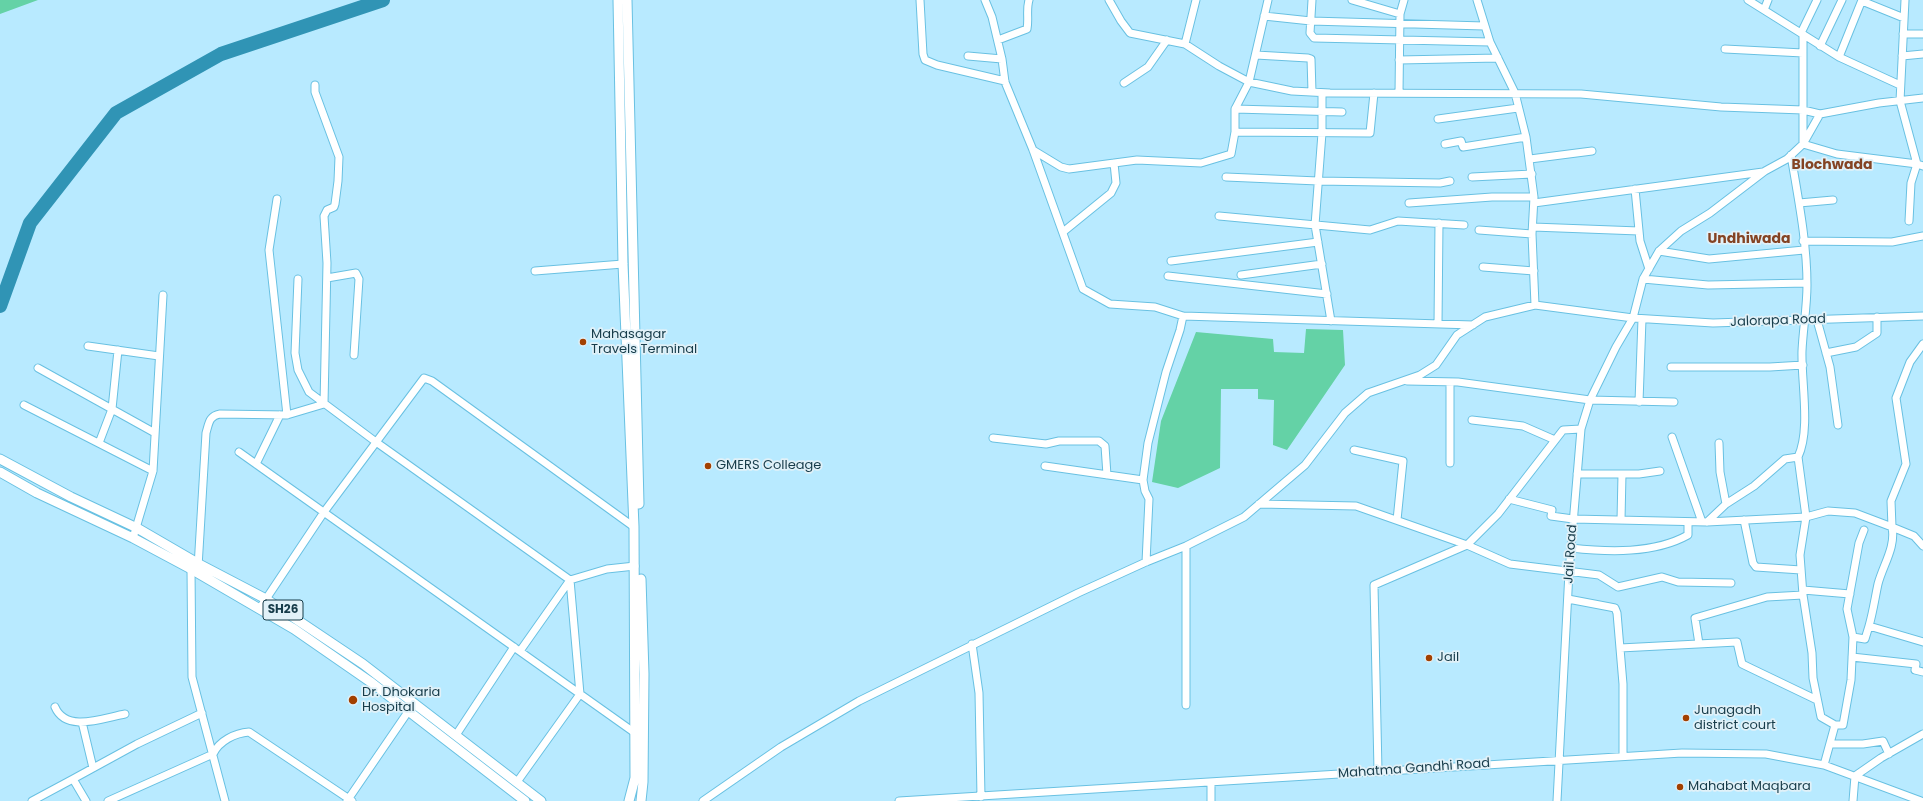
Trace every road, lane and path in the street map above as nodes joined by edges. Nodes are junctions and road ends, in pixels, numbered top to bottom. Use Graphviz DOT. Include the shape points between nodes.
graph roads {
  1 [pos="618,0"];
  2 [pos="627,0"];
  3 [pos="920,0"];
  4 [pos="985,0"];
  5 [pos="1029,0"];
  6 [pos="1109,0"];
  7 [pos="1196,0"];
  8 [pos="1268,0"];
  9 [pos="1312,0"];
  10 [pos="1352,0"];
  11 [pos="1404,0"];
  12 [pos="1477,0"];
  13 [pos="1748,0"];
  14 [pos="1768,0"];
  15 [pos="1817,0"];
  16 [pos="1842,0"];
  17 [pos="1904,0"];
  18 [pos="1862,1"];
  19 [pos="1764,10"];
  20 [pos="1400,14"];
  21 [pos="1264,16"];
  22 [pos="1904,18"];
  23 [pos="1311,22"];
  24 [pos="1400,24"];
  25 [pos="1484,26"];
  26 [pos="1802,34"];
  27 [pos="1903,34"];
  28 [pos="1923,34"];
  29 [pos="1400,39"];
  30 [pos="998,40"];
  31 [pos="1168,40"];
  32 [pos="1490,42"];
  33 [pos="1185,44"];
  34 [pos="1820,46"];
  35 [pos="1725,49"];
  36 [pos="1804,53"];
  37 [pos="1923,54"];
  38 [pos="1256,55"];
  39 [pos="968,56"];
  40 [pos="1902,56"];
  41 [pos="1839,57"];
  42 [pos="1498,58"];
  43 [pos="1002,59"];
  44 [pos="1399,60"];
  45 [pos="1005,81"];
  46 [pos="1249,82"];
  47 [pos="1124,83"];
  48 [pos="315,85"];
  49 [pos="1900,85"];
  50 [pos="1312,92"];
  51 [pos="1515,92"];
  52 [pos="1322,93"];
  53 [pos="1374,93"];
  54 [pos="1399,93"];
  55 [pos="1923,98"];
  56 [pos="1900,101"];
  57 [pos="1518,108"];
  58 [pos="1235,110"];
  59 [pos="1803,110"];
  60 [pos="1322,111"];
  61 [pos="1342,112"];
  62 [pos="1820,114"];
  63 [pos="1438,119"];
  64 [pos="1235,132"];
  65 [pos="1322,133"];
  66 [pos="1526,136"];
  67 [pos="1445,144"];
  68 [pos="1803,144"];
  69 [pos="1033,150"];
  70 [pos="1592,151"];
  71 [pos="1791,155"];
  72 [pos="1530,159"];
  73 [pos="1114,163"];
  74 [pos="1920,165"];
  75 [pos="1765,171"];
  76 [pos="1532,174"];
  77 [pos="1226,177"];
  78 [pos="1472,177"];
  79 [pos="1318,181"];
  80 [pos="1450,181"];
  81 [pos="1635,189"];
  82 [pos="277,199"];
  83 [pos="1534,200"];
  84 [pos="1833,200"];
  85 [pos="1409,203"];
  86 [pos="1799,203"];
  87 [pos="1219,216"];
  88 [pos="1909,221"];
  89 [pos="1439,223"];
  90 [pos="1315,225"];
  91 [pos="1464,225"];
  92 [pos="1479,230"];
  93 [pos="1532,230"];
  94 [pos="1639,231"];
  95 [pos="1063,232"];
  96 [pos="1923,236"];
  97 [pos="1804,241"];
  98 [pos="1318,242"];
  99 [pos="1804,250"];
  100 [pos="1659,251"];
  101 [pos="1171,261"];
  102 [pos="623,264"];
  103 [pos="1322,264"];
  104 [pos="1483,267"];
  105 [pos="1649,269"];
  106 [pos="535,271"];
  107 [pos="1534,271"];
  108 [pos="1241,275"];
  109 [pos="1168,276"];
  110 [pos="327,278"];
  111 [pos="298,279"];
  112 [pos="1643,279"];
  113 [pos="1807,283"];
  114 [pos="1327,294"];
  115 [pos="163,295"];
  116 [pos="1535,305"];
  117 [pos="1183,316"];
  118 [pos="1923,316"];
  119 [pos="1876,317"];
  120 [pos="1633,318"];
  121 [pos="1642,319"];
  122 [pos="1806,320"];
  123 [pos="1817,320"];
  124 [pos="1331,321"];
  125 [pos="1438,324"];
  126 [pos="1473,325"];
  127 [pos="1923,344"];
  128 [pos="88,346"];
  129 [pos="118,350"];
  130 [pos="1826,353"];
  131 [pos="354,355"];
  132 [pos="159,356"];
  133 [pos="1803,365"];
  134 [pos="1671,367"];
  135 [pos="38,368"];
  136 [pos="1401,381"];
  137 [pos="1450,382"];
  138 [pos="1590,400"];
  139 [pos="1639,402"];
  140 [pos="1674,402"];
  141 [pos="324,404"];
  142 [pos="24,405"];
  143 [pos="112,409"];
  144 [pos="284,415"];
  145 [pos="1472,420"];
  146 [pos="1838,425"];
  147 [pos="1581,429"];
  148 [pos="155,433"];
  149 [pos="1672,437"];
  150 [pos="993,438"];
  151 [pos="1555,440"];
  152 [pos="376,442"];
  153 [pos="99,443"];
  154 [pos="1719,443"];
  155 [pos="1354,450"];
  156 [pos="239,452"];
  157 [pos="1798,457"];
  158 [pos="0,459"];
  159 [pos="1450,463"];
  160 [pos="256,464"];
  161 [pos="1045,466"];
  162 [pos="153,471"];
  163 [pos="1660,471"];
  164 [pos="0,472"];
  165 [pos="1577,474"];
  166 [pos="1622,474"];
  167 [pos="1107,475"];
  168 [pos="1143,480"];
  169 [pos="1509,499"];
  170 [pos="1259,504"];
  171 [pos="1726,504"];
  172 [pos="324,512"];
  173 [pos="1806,517"];
  174 [pos="1573,519"];
  175 [pos="1397,520"];
  176 [pos="1621,520"];
  177 [pos="1744,520"];
  178 [pos="1688,522"];
  179 [pos="1704,522"];
  180 [pos="634,527"];
  181 [pos="1892,527"];
  182 [pos="136,528"];
  183 [pos="1864,530"];
  184 [pos="133,538"];
  185 [pos="1467,545"];
  186 [pos="1186,546"];
  187 [pos="1923,546"];
  188 [pos="1571,548"];
  189 [pos="1146,562"];
  190 [pos="635,566"];
  191 [pos="196,569"];
  192 [pos="1802,570"];
  193 [pos="1569,572"];
  194 [pos="570,580"];
  195 [pos="1731,583"];
  196 [pos="1803,592"];
  197 [pos="1850,594"];
  198 [pos="266,599"];
  199 [pos="1568,599"];
  200 [pos="260,608"];
  201 [pos="1869,626"];
  202 [pos="1853,637"];
  203 [pos="1923,642"];
  204 [pos="972,644"];
  205 [pos="1699,644"];
  206 [pos="1620,648"];
  207 [pos="517,649"];
  208 [pos="1852,657"];
  209 [pos="1923,672"];
  210 [pos="580,694"];
  211 [pos="1817,700"];
  212 [pos="414,703"];
  213 [pos="1186,705"];
  214 [pos="55,707"];
  215 [pos="408,711"];
  216 [pos="202,713"];
  217 [pos="125,714"];
  218 [pos="82,722"];
  219 [pos="1835,725"];
  220 [pos="635,733"];
  221 [pos="1923,734"];
  222 [pos="456,735"];
  223 [pos="1830,744"];
  224 [pos="213,754"];
  225 [pos="1889,754"];
  226 [pos="1624,756"];
  227 [pos="1560,759"];
  228 [pos="1824,765"];
  229 [pos="93,768"];
  230 [pos="1378,771"];
  231 [pos="1855,776"];
  232 [pos="73,779"];
  233 [pos="516,782"];
  234 [pos="1211,782"];
  235 [pos="980,797"];
  236 [pos="349,800"];
  237 [pos="32,801"];
  238 [pos="86,801"];
  239 [pos="108,801"];
  240 [pos="225,801"];
  241 [pos="525,801"];
  242 [pos="541,801"];
  243 [pos="629,801"];
  244 [pos="641,801"];
  245 [pos="703,801"];
  246 [pos="899,801"];
  247 [pos="1211,801"];
  248 [pos="1557,801"];
  249 [pos="1853,801"];
  250 [pos="1922,801"];
  1 -- 102 [label="main road"];
  2 -- 244 [label="main road" via="644,674"];
  3 -- 45 [label="street" via="925,60"];
  4 -- 30 [label="street"];
  5 -- 30 [label="street" via="1026,10 1027,29"];
  6 -- 31 [label="street" via="1130,33"];
  7 -- 33 [label="street"];
  8 -- 21 [label="street"];
  9 -- 23 [label="street"];
  10 -- 20 [label="street"];
  11 -- 20 [label="street"];
  12 -- 25 [label="street"];
  13 -- 19 [label="street"];
  14 -- 19 [label="street"];
  15 -- 26 [label="street"];
  16 -- 34 [label="street"];
  17 -- 22 [label="street"];
  18 -- 22 [label="street"];
  18 -- 41 [label="street"];
  19 -- 26 [label="street"];
  20 -- 24 [label="street"];
  21 -- 23 [label="street"];
  21 -- 38 [label="street"];
  22 -- 27 [label="street"];
  23 -- 24 [label="street"];
  23 -- 29 [label="street" via="1310,33 1314,38"];
  24 -- 25 [label="street"];
  24 -- 29 [label="street"];
  25 -- 32 [label="street"];
  26 -- 34 [label="street"];
  26 -- 36 [label="street"];
  27 -- 28 [label="street"];
  27 -- 40 [label="street"];
  29 -- 32 [label="street"];
  29 -- 44 [label="street"];
  30 -- 43 [label="street"];
  31 -- 33 [label="street"];
  31 -- 47 [label="street" via="1148,66"];
  32 -- 42 [label="street"];
  33 -- 46 [label="street"];
  34 -- 41 [label="street"];
  35 -- 36 [label="street"];
  36 -- 59 [label="street"];
  37 -- 40 [label="street"];
  38 -- 46 [label="street"];
  38 -- 50 [label="street" via="1311,59"];
  39 -- 43 [label="street"];
  40 -- 49 [label="street"];
  41 -- 49 [label="street"];
  42 -- 44 [label="street"];
  42 -- 51 [label="street"];
  43 -- 45 [label="street"];
  44 -- 54 [label="street"];
  45 -- 69 [label="street"];
  46 -- 50 [label="street" via="1292,91"];
  46 -- 58 [label="street"];
  48 -- 110 [label="street" via="315,92 339,157 335,204 324,216"];
  49 -- 56 [label="street"];
  50 -- 52 [label="street"];
  51 -- 54 [label="street"];
  51 -- 57 [label="street"];
  51 -- 59 [label="street" via="1581,94 1721,107"];
  52 -- 53 [label="street"];
  52 -- 60 [label="street"];
  53 -- 54 [label="street"];
  53 -- 65 [label="street" via="1370,132"];
  55 -- 56 [label="street"];
  56 -- 62 [label="street"];
  56 -- 74 [label="street"];
  57 -- 63 [label="street"];
  57 -- 66 [label="street"];
  58 -- 60 [label="street"];
  58 -- 64 [label="street"];
  59 -- 62 [label="street"];
  59 -- 68 [label="street"];
  60 -- 61 [label="street"];
  60 -- 65 [label="street"];
  62 -- 68 [label="street"];
  64 -- 65 [label="street"];
  64 -- 73 [label="street" via="1231,154 1201,163 1137,160"];
  65 -- 79 [label="street"];
  66 -- 67 [label="street" via="1463,147 1461,141"];
  66 -- 72 [label="street"];
  68 -- 71 [label="street"];
  68 -- 74 [label="street" via="1837,154"];
  69 -- 73 [label="street" via="1064,168"];
  69 -- 95 [label="street"];
  70 -- 72 [label="street"];
  71 -- 75 [label="street"];
  71 -- 86 [label="street"];
  72 -- 76 [label="street"];
  73 -- 95 [label="street" via="1116,183 1111,193"];
  74 -- 88 [label="street" via="1911,183"];
  75 -- 81 [label="street"];
  75 -- 100 [label="street"];
  76 -- 78 [label="street"];
  76 -- 83 [label="street"];
  77 -- 79 [label="street"];
  79 -- 80 [label="street"];
  79 -- 90 [label="street"];
  81 -- 83 [label="street"];
  81 -- 94 [label="street"];
  82 -- 144 [label="street" via="269,250"];
  83 -- 85 [label="street" via="1492,197"];
  83 -- 93 [label="street"];
  84 -- 86 [label="street"];
  86 -- 97 [label="street"];
  87 -- 90 [label="street"];
  89 -- 90 [label="street" via="1398,221 1370,230"];
  89 -- 91 [label="street"];
  89 -- 125 [label="street"];
  90 -- 98 [label="street"];
  92 -- 93 [label="street"];
  93 -- 94 [label="street"];
  93 -- 107 [label="street"];
  94 -- 105 [label="street"];
  95 -- 117 [label="street" via="1083,289 1110,304 1155,307"];
  96 -- 97 [label="street" via="1892,242"];
  97 -- 99 [label="street"];
  98 -- 101 [label="street"];
  98 -- 103 [label="street"];
  99 -- 100 [label="street" via="1709,259"];
  99 -- 113 [label="street"];
  100 -- 105 [label="street, Jail Road"];
  102 -- 106 [label="street"];
  102 -- 180 [label="main road"];
  103 -- 108 [label="street"];
  103 -- 114 [label="street"];
  104 -- 107 [label="street"];
  105 -- 112 [label="street, Jail Road"];
  107 -- 116 [label="street"];
  109 -- 114 [label="street"];
  110 -- 131 [label="street" via="356,273 359,279"];
  110 -- 141 [label="street"];
  111 -- 141 [label="street" via="294,335 298,370 309,392"];
  112 -- 113 [label="street" via="1708,285"];
  112 -- 120 [label="street, Jail Road"];
  113 -- 122 [label="street"];
  114 -- 124 [label="street"];
  115 -- 132 [label="street"];
  116 -- 120 [label="street, Jalorapa Road"];
  116 -- 126 [label="street" via="1485,317"];
  117 -- 124 [label="street"];
  117 -- 168 [label="street" via="1154,418"];
  118 -- 119 [label="street, Jalorapa Road"];
  119 -- 123 [label="street, Jalorapa Road"];
  119 -- 130 [label="street" via="1877,333 1861,345"];
  120 -- 121 [label="street, Jalorapa Road"];
  120 -- 138 [label="street, Jail Road"];
  121 -- 122 [label="street, Jalorapa Road" via="1713,323"];
  121 -- 139 [label="street"];
  122 -- 123 [label="street, Jalorapa Road"];
  122 -- 133 [label="street"];
  123 -- 130 [label="street"];
  124 -- 125 [label="street"];
  125 -- 126 [label="street"];
  126 -- 136 [label="street" via="1457,335 1436,365 1420,375"];
  127 -- 181 [label="street" via="1910,362 1896,398 1906,464 1891,502"];
  128 -- 129 [label="street"];
  129 -- 132 [label="street"];
  129 -- 143 [label="street"];
  130 -- 146 [label="street" via="1834,388"];
  132 -- 148 [label="street"];
  133 -- 134 [label="street"];
  133 -- 157 [label="street" via="1805,408 1802,450"];
  135 -- 143 [label="street"];
  136 -- 137 [label="street"];
  136 -- 170 [label="street" via="1368,393 1345,412 1305,465"];
  137 -- 138 [label="street"];
  137 -- 159 [label="street"];
  138 -- 139 [label="street"];
  138 -- 147 [label="street, Jail Road"];
  139 -- 140 [label="street"];
  141 -- 144 [label="street"];
  141 -- 152 [label="street"];
  142 -- 153 [label="street"];
  143 -- 148 [label="street"];
  143 -- 153 [label="street"];
  144 -- 160 [label="street"];
  144 -- 191 [label="street" via="220,414 210,420 206,433"];
  145 -- 151 [label="street" via="1523,426"];
  147 -- 151 [label="street" via="1563,430"];
  147 -- 165 [label="street, Jail Road"];
  148 -- 162 [label="street"];
  149 -- 179 [label="street"];
  150 -- 167 [label="street" via="1046,444 1059,441 1100,441 1105,446"];
  151 -- 169 [label="street"];
  152 -- 172 [label="street"];
  152 -- 180 [label="street" via="424,378 432,381"];
  152 -- 194 [label="street"];
  153 -- 162 [label="street"];
  154 -- 171 [label="street" via="1720,472"];
  155 -- 175 [label="street" via="1403,461"];
  156 -- 160 [label="street"];
  157 -- 171 [label="street" via="1785,459 1754,486"];
  157 -- 173 [label="street"];
  158 -- 182 [label="main road, SH26"];
  160 -- 172 [label="street"];
  161 -- 167 [label="street"];
  162 -- 182 [label="street"];
  163 -- 166 [label="street"];
  164 -- 184 [label="main road, SH26" via="36,493"];
  165 -- 166 [label="street"];
  165 -- 174 [label="street, Jail Road"];
  166 -- 176 [label="street"];
  167 -- 168 [label="street"];
  168 -- 189 [label="street" via="1149,499"];
  169 -- 174 [label="street" via="1552,510 1551,516"];
  169 -- 185 [label="street"];
  170 -- 175 [label="street" via="1356,506"];
  170 -- 186 [label="street" via="1244,517"];
  171 -- 179 [label="street"];
  172 -- 198 [label="street"];
  172 -- 207 [label="street"];
  173 -- 177 [label="street"];
  173 -- 181 [label="street" via="1828,511 1855,513"];
  173 -- 192 [label="street" via="1800,555"];
  174 -- 176 [label="street"];
  174 -- 188 [label="street, Jail Road"];
  175 -- 185 [label="street"];
  176 -- 178 [label="street"];
  177 -- 179 [label="street"];
  177 -- 192 [label="street" via="1756,567"];
  178 -- 179 [label="street"];
  178 -- 188 [label="street" via="1688,535 1653,547 1604,552"];
  180 -- 190 [label="main road"];
  181 -- 187 [label="street" via="1914,536"];
  181 -- 201 [label="street" via="1889,555 1878,582"];
  182 -- 184 [label="street"];
  182 -- 191 [label="main road, SH26"];
  183 -- 197 [label="street" via="1859,543"];
  184 -- 191 [label="main road, SH26"];
  185 -- 193 [label="street" via="1510,564"];
  185 -- 230 [label="street" via="1374,585"];
  186 -- 189 [label="street"];
  186 -- 213 [label="street"];
  188 -- 193 [label="street, Jail Road"];
  189 -- 204 [label="street"];
  190 -- 194 [label="street" via="607,569"];
  190 -- 220 [label="main road"];
  191 -- 198 [label="main road, SH26"];
  191 -- 200 [label="main road, SH26"];
  191 -- 216 [label="street" via="192,677"];
  192 -- 196 [label="street"];
  193 -- 195 [label="street" via="1602,576 1618,586 1662,577 1678,582"];
  193 -- 199 [label="street, Jail Road"];
  194 -- 207 [label="street"];
  194 -- 210 [label="street"];
  196 -- 197 [label="street"];
  196 -- 205 [label="street" via="1767,597 1695,618"];
  196 -- 211 [label="street"];
  197 -- 202 [label="street" via="1848,609"];
  198 -- 200 [label="street"];
  198 -- 212 [label="main road, SH26" via="357,660"];
  199 -- 206 [label="street" via="1615,608 1618,613"];
  199 -- 227 [label="street, Jail Road"];
  200 -- 215 [label="main road, SH26" via="372,683"];
  201 -- 202 [label="street" via="1865,639"];
  201 -- 203 [label="street"];
  202 -- 208 [label="street"];
  204 -- 235 [label="street" via="979,693"];
  204 -- 245 [label="street" via="828,718"];
  205 -- 206 [label="street"];
  205 -- 211 [label="street" via="1737,642 1742,664"];
  206 -- 226 [label="street"];
  207 -- 210 [label="street"];
  207 -- 222 [label="street"];
  208 -- 209 [label="street" via="1916,664 1915,670"];
  208 -- 219 [label="street" via="1851,680 1843,725"];
  210 -- 220 [label="street"];
  210 -- 233 [label="street"];
  211 -- 219 [label="street" via="1821,717"];
  212 -- 215 [label="street"];
  212 -- 222 [label="main road, SH26"];
  214 -- 218 [label="street" via="58,715 63,718"];
  215 -- 236 [label="street"];
  215 -- 241 [label="main road, SH26"];
  216 -- 224 [label="street"];
  216 -- 229 [label="street"];
  217 -- 218 [label="street"];
  218 -- 229 [label="street"];
  219 -- 223 [label="street"];
  220 -- 243 [label="main road" via="635,778"];
  221 -- 225 [label="street"];
  222 -- 233 [label="main road, SH26"];
  223 -- 225 [label="street" via="1883,741"];
  223 -- 228 [label="street"];
  224 -- 236 [label="street" via="221,743 242,732 249,732"];
  224 -- 239 [label="street"];
  224 -- 240 [label="street"];
  225 -- 231 [label="street"];
  226 -- 227 [label="street, Mahatma Gandhi Road"];
  226 -- 228 [label="street, Mahatma Gandhi Road" via="1682,753 1766,754"];
  227 -- 230 [label="street, Mahatma Gandhi Road"];
  227 -- 248 [label="street, Jail Road"];
  228 -- 231 [label="street, Mahatma Gandhi Road"];
  229 -- 232 [label="street"];
  230 -- 234 [label="street, Mahatma Gandhi Road"];
  231 -- 249 [label="street"];
  231 -- 250 [label="street, Mahatma Gandhi Road"];
  232 -- 237 [label="street"];
  232 -- 238 [label="street"];
  233 -- 242 [label="main road, SH26"];
  234 -- 235 [label="street, Mahatma Gandhi Road"];
  234 -- 247 [label="street"];
  235 -- 246 [label="street, Mahatma Gandhi Road"];
}
